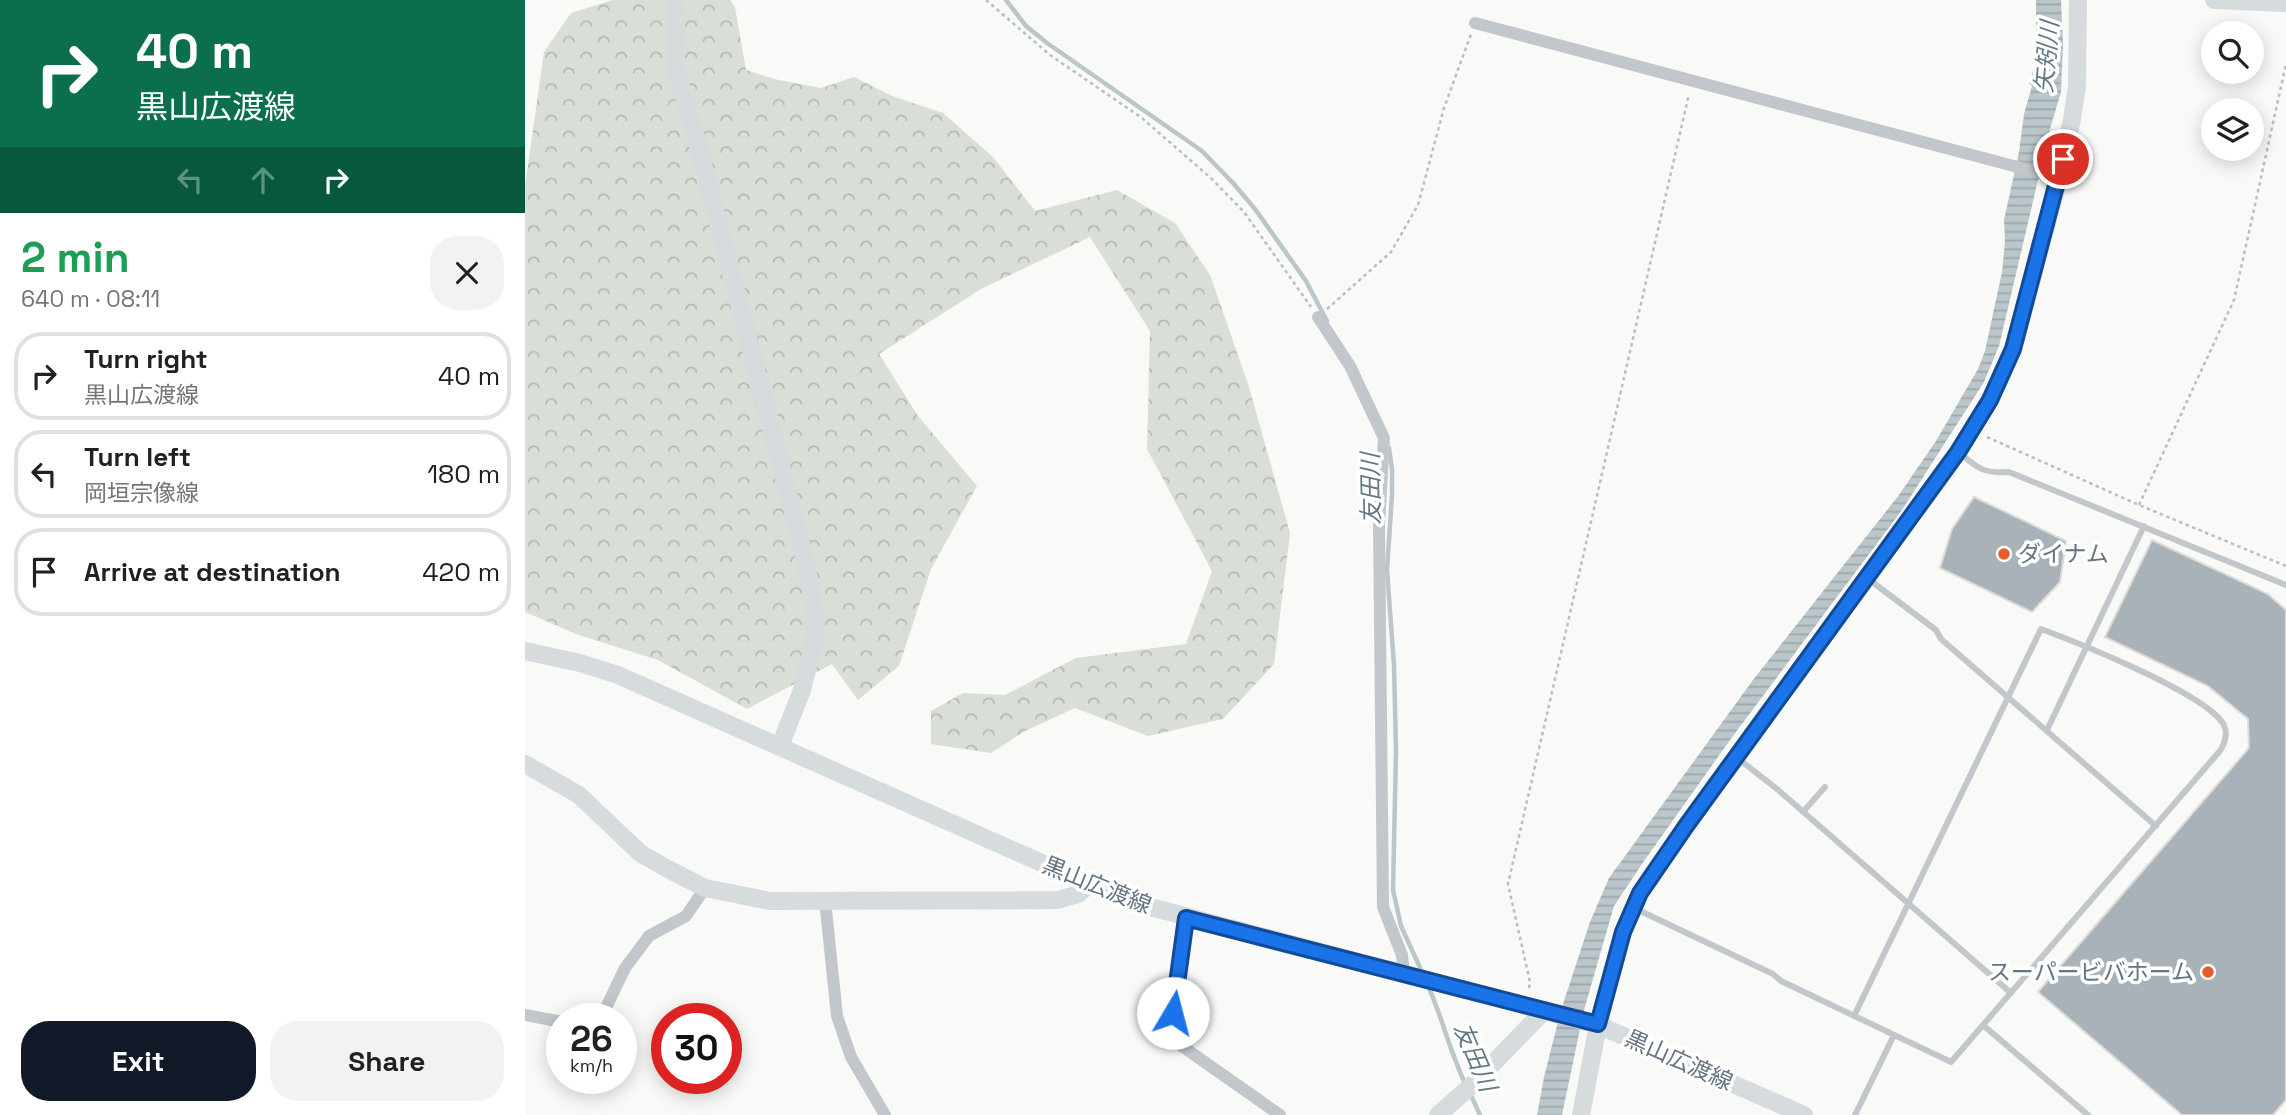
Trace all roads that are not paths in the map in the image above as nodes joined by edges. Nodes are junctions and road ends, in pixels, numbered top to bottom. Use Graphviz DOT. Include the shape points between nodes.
graph roads {
  1 [pos="675,0"];
  2 [pos="2078,0"];
  3 [pos="2214,0"];
  4 [pos="2286,3"];
  5 [pos="1475,23"];
  6 [pos="2059,178"];
  7 [pos="1318,317"];
  8 [pos="1958,452"];
  9 [pos="2144,526"];
  10 [pos="1866,577"];
  11 [pos="2286,585"];
  12 [pos="2086,646"];
  13 [pos="525,651"];
  14 [pos="2009,698"];
  15 [pos="2047,730"];
  16 [pos="780,746"];
  17 [pos="1736,757"];
  18 [pos="525,764"];
  19 [pos="1825,787"];
  20 [pos="1803,812"];
  21 [pos="2156,826"];
  22 [pos="1089,884"];
  23 [pos="705,888"];
  24 [pos="825,900"];
  25 [pos="1908,904"];
  26 [pos="1633,908"];
  27 [pos="1186,918"];
  28 [pos="1404,974"];
  29 [pos="2011,993"];
  30 [pos="608,1003"];
  31 [pos="1545,1010"];
  32 [pos="525,1015"];
  33 [pos="1854,1016"];
  34 [pos="546,1019"];
  35 [pos="1598,1024"];
  36 [pos="1983,1025"];
  37 [pos="1894,1035"];
  38 [pos="885,1115"];
  39 [pos="1280,1115"];
  40 [pos="1438,1115"];
  41 [pos="1581,1115"];
  42 [pos="1804,1115"];
  43 [pos="1855,1115"];
  44 [pos="2088,1115"];
  1 -- 16 [label="main road" via="676,71 812,594 816,633 802,690"];
  2 -- 6 [label="main road" via="2077,86"];
  3 -- 4 [label="main road"];
  5 -- 6 [label="street"];
  6 -- 8 [label="main road" via="2013,349"];
  7 -- 28 [label="street" via="1350,366 1384,438 1379,526 1383,908 1402,955"];
  8 -- 9 [label="lane" via="1979,469 2008,472"];
  8 -- 10 [label="main road"];
  9 -- 11 [label="lane"];
  9 -- 12 [label="lane"];
  10 -- 14 [label="lane" via="1936,631"];
  10 -- 17 [label="main road"];
  12 -- 14 [label="lane" via="2041,629"];
  12 -- 15 [label="lane"];
  12 -- 21 [label="lane" via="2176,690 2222,722 2224,746"];
  13 -- 16 [label="main road, 黒山広渡線" via="618,675"];
  14 -- 15 [label="lane"];
  14 -- 25 [label="lane"];
  15 -- 21 [label="lane"];
  16 -- 22 [label="main road, 黒山広渡線"];
  17 -- 20 [label="lane"];
  17 -- 26 [label="main road"];
  18 -- 23 [label="main road" via="579,795 640,853"];
  19 -- 20 [label="lane"];
  20 -- 25 [label="lane"];
  21 -- 29 [label="lane"];
  22 -- 24 [label="main road" via="1078,894 1058,900"];
  22 -- 27 [label="main road, 黒山広渡線"];
  23 -- 24 [label="main road" via="770,901"];
  23 -- 30 [label="street" via="687,916 649,936 625,968"];
  24 -- 38 [label="street" via="837,1016 851,1057"];
  25 -- 29 [label="lane"];
  25 -- 33 [label="lane"];
  26 -- 33 [label="lane"];
  26 -- 35 [label="main road"];
  27 -- 28 [label="main road, 黒山広渡線"];
  27 -- 39 [label="street" via="1169,1037"];
  28 -- 31 [label="main road, 黒山広渡線"];
  29 -- 36 [label="lane"];
  31 -- 35 [label="main road, 黒山広渡線"];
  31 -- 40 [label="main road"];
  32 -- 34 [label="street"];
  33 -- 37 [label="lane"];
  35 -- 41 [label="main road"];
  35 -- 42 [label="main road, 黒山広渡線"];
  36 -- 37 [label="lane" via="1951,1062"];
  36 -- 44 [label="lane"];
  37 -- 43 [label="lane"];
}
